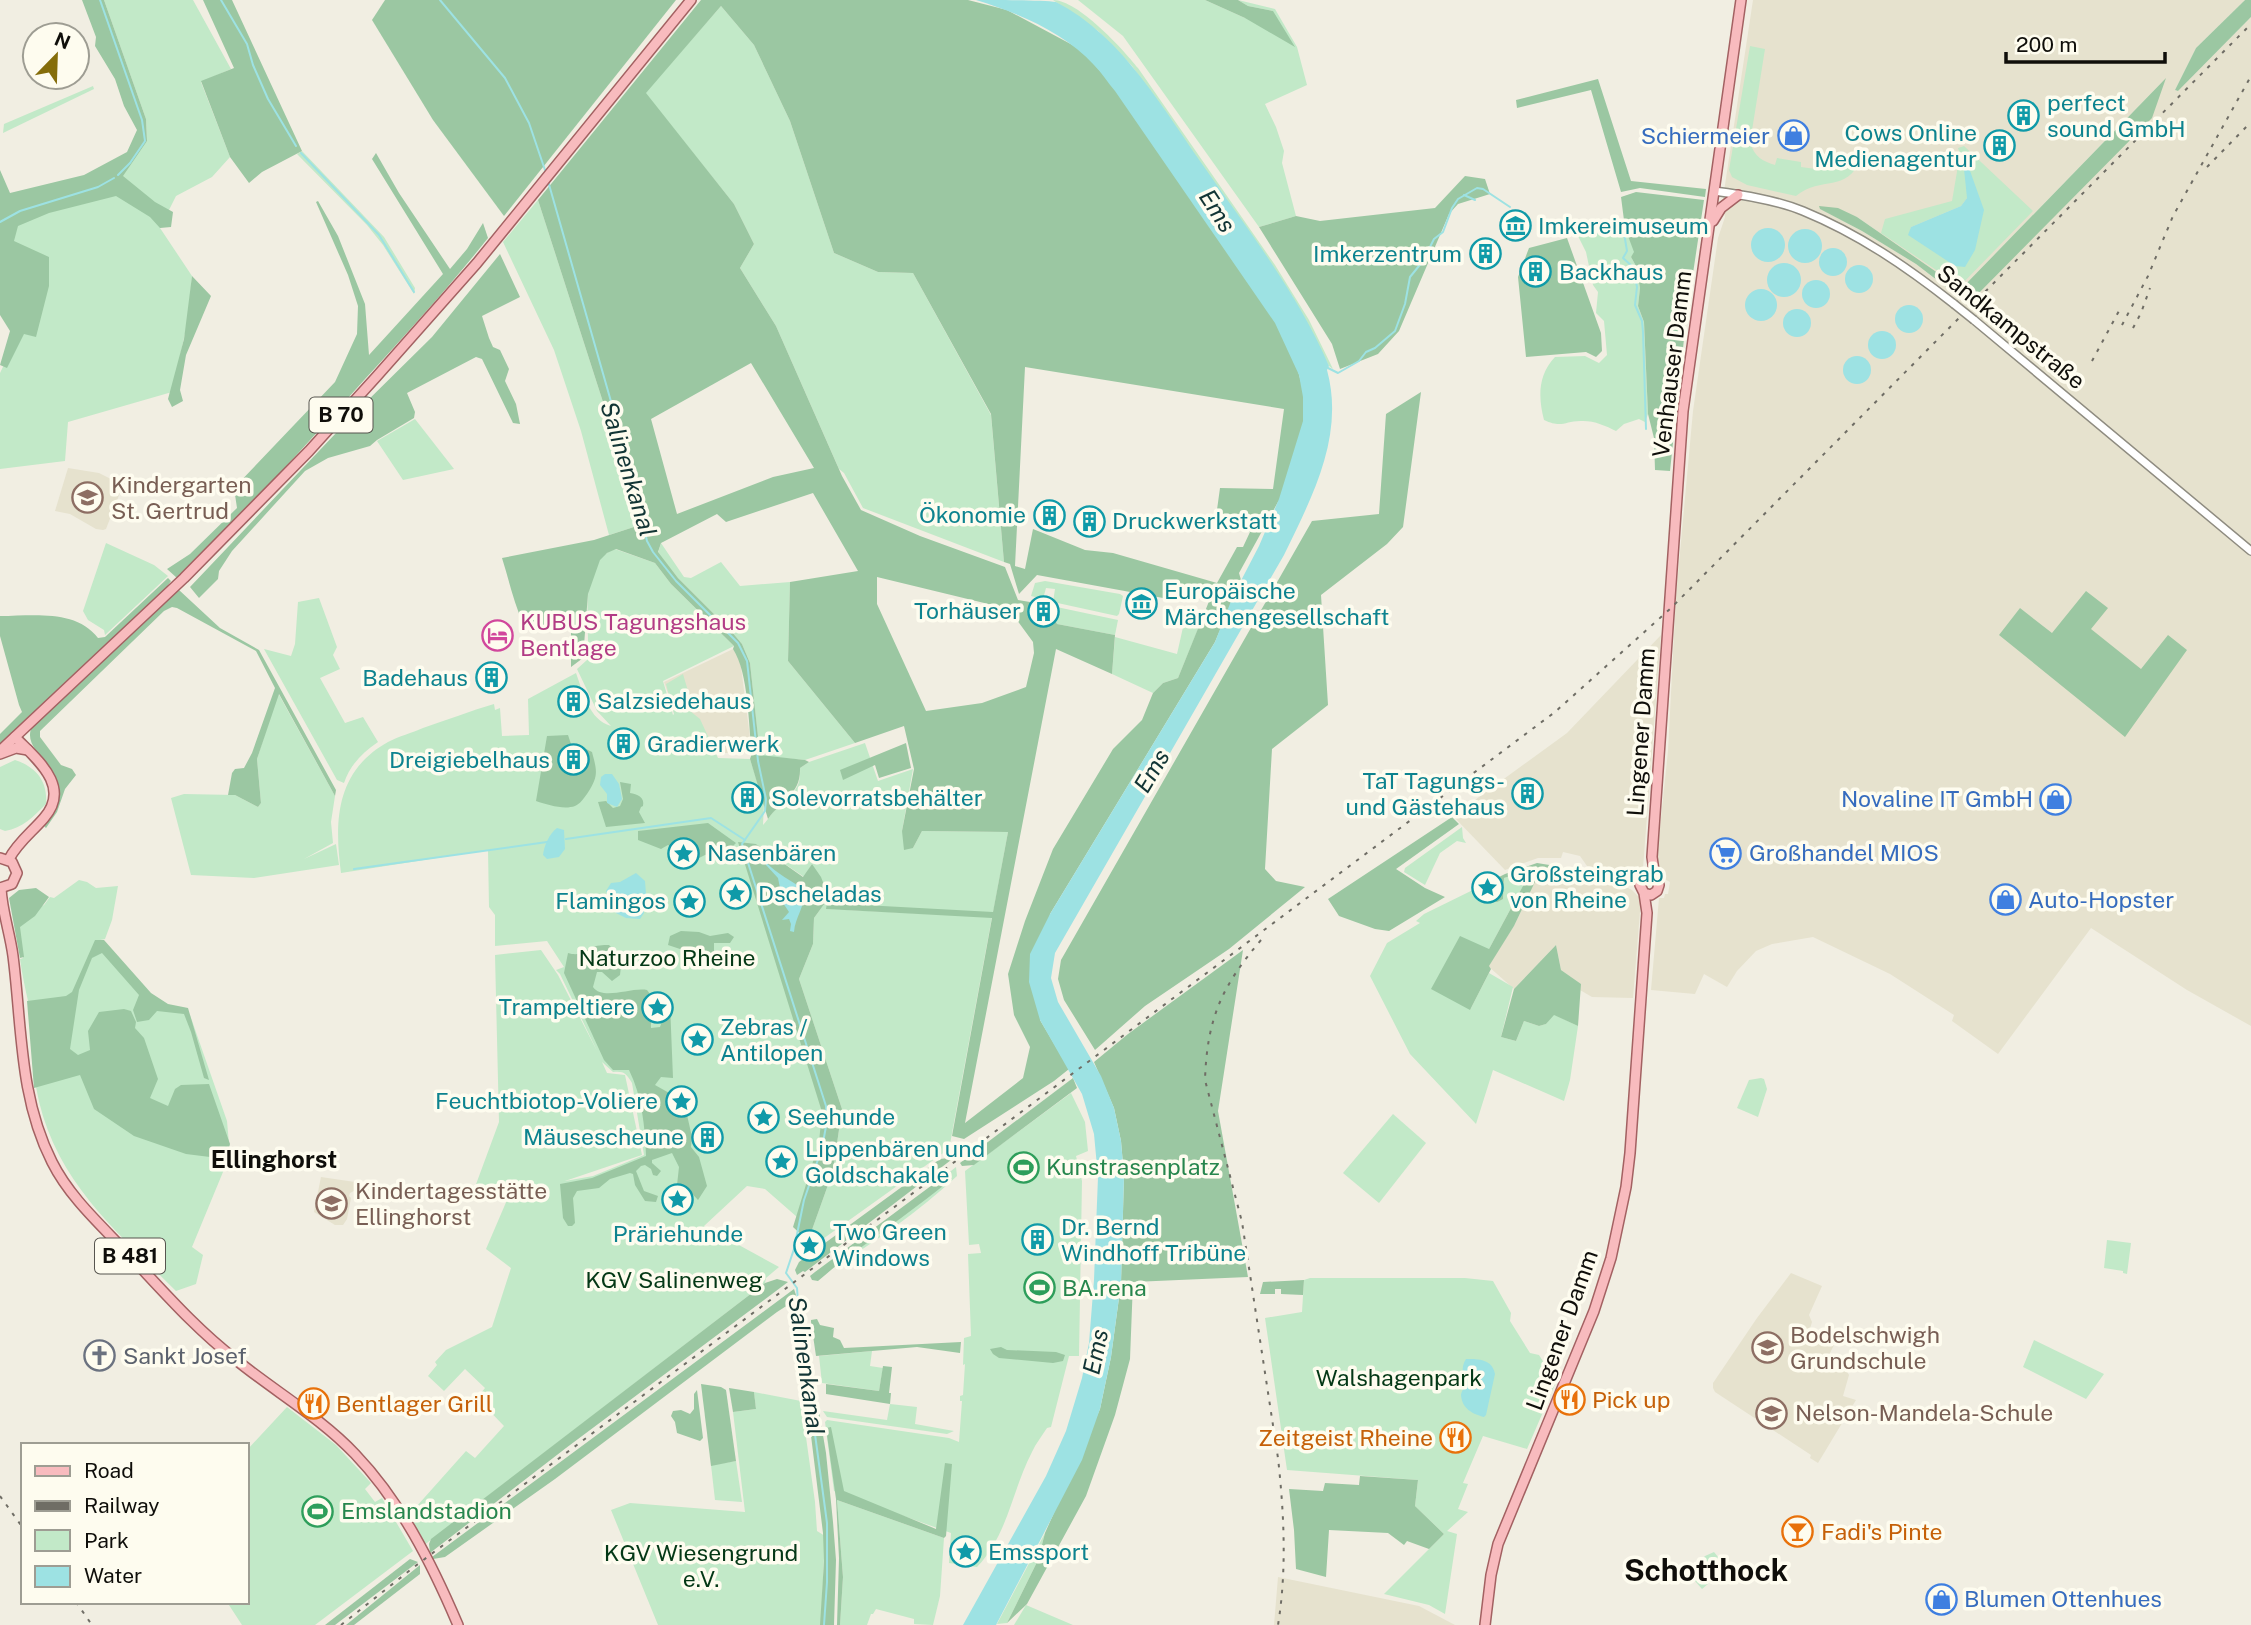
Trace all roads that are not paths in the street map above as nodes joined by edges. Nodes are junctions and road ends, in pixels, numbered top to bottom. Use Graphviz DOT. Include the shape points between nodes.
graph roads {
  1 [pos="691,0"];
  2 [pos="1741,0"];
  3 [pos="1714,191"];
  4 [pos="1738,195"];
  5 [pos="1707,243"];
  6 [pos="2251,551"];
  7 [pos="1670,609"];
  8 [pos="15,737"];
  9 [pos="28,750"];
  10 [pos="0,753"];
  11 [pos="1652,857"];
  12 [pos="4,858"];
  13 [pos="1644,877"];
  14 [pos="1655,877"];
  15 [pos="1,888"];
  16 [pos="1649,893"];
  17 [pos="458,1625"];
  18 [pos="1485,1625"];
  1 -- 8 [label="main road, B 70" via="500,235 309,451 173,589"];
  2 -- 3 [label="main road, Venhauser Damm"];
  3 -- 4 [label="street, Sandkampstraße"];
  3 -- 5 [label="main road, Venhauser Damm"];
  4 -- 5 [label="main road" via="1716,214"];
  4 -- 6 [label="street, Sandkampstraße, bridge" via="1801,210 1902,265"];
  5 -- 7 [label="main road, Venhauser Damm" via="1683,411"];
  7 -- 11 [label="main road, Lingener Damm"];
  8 -- 9 [label="main road"];
  8 -- 10 [label="main road, B 70"];
  9 -- 10 [label="main road, B 70"];
  9 -- 12 [label="main road" via="50,774 54,799 45,817"];
  11 -- 13 [label="main road, Lingener Damm"];
  11 -- 14 [label="main road, Lingener Damm"];
  12 -- 15 [label="main road" via="16,869 16,877"];
  13 -- 14 [label="main road"];
  13 -- 16 [label="main road" via="1640,885"];
  14 -- 16 [label="main road" via="1659,885"];
  15 -- 17 [label="main road, B 481" via="27,1092 38,1129 64,1182 212,1339 334,1434 366,1465 405,1518"];
  16 -- 18 [label="main road, Lingener Damm" via="1630,1153 1611,1258 1594,1311 1511,1510 1491,1574"];
}
